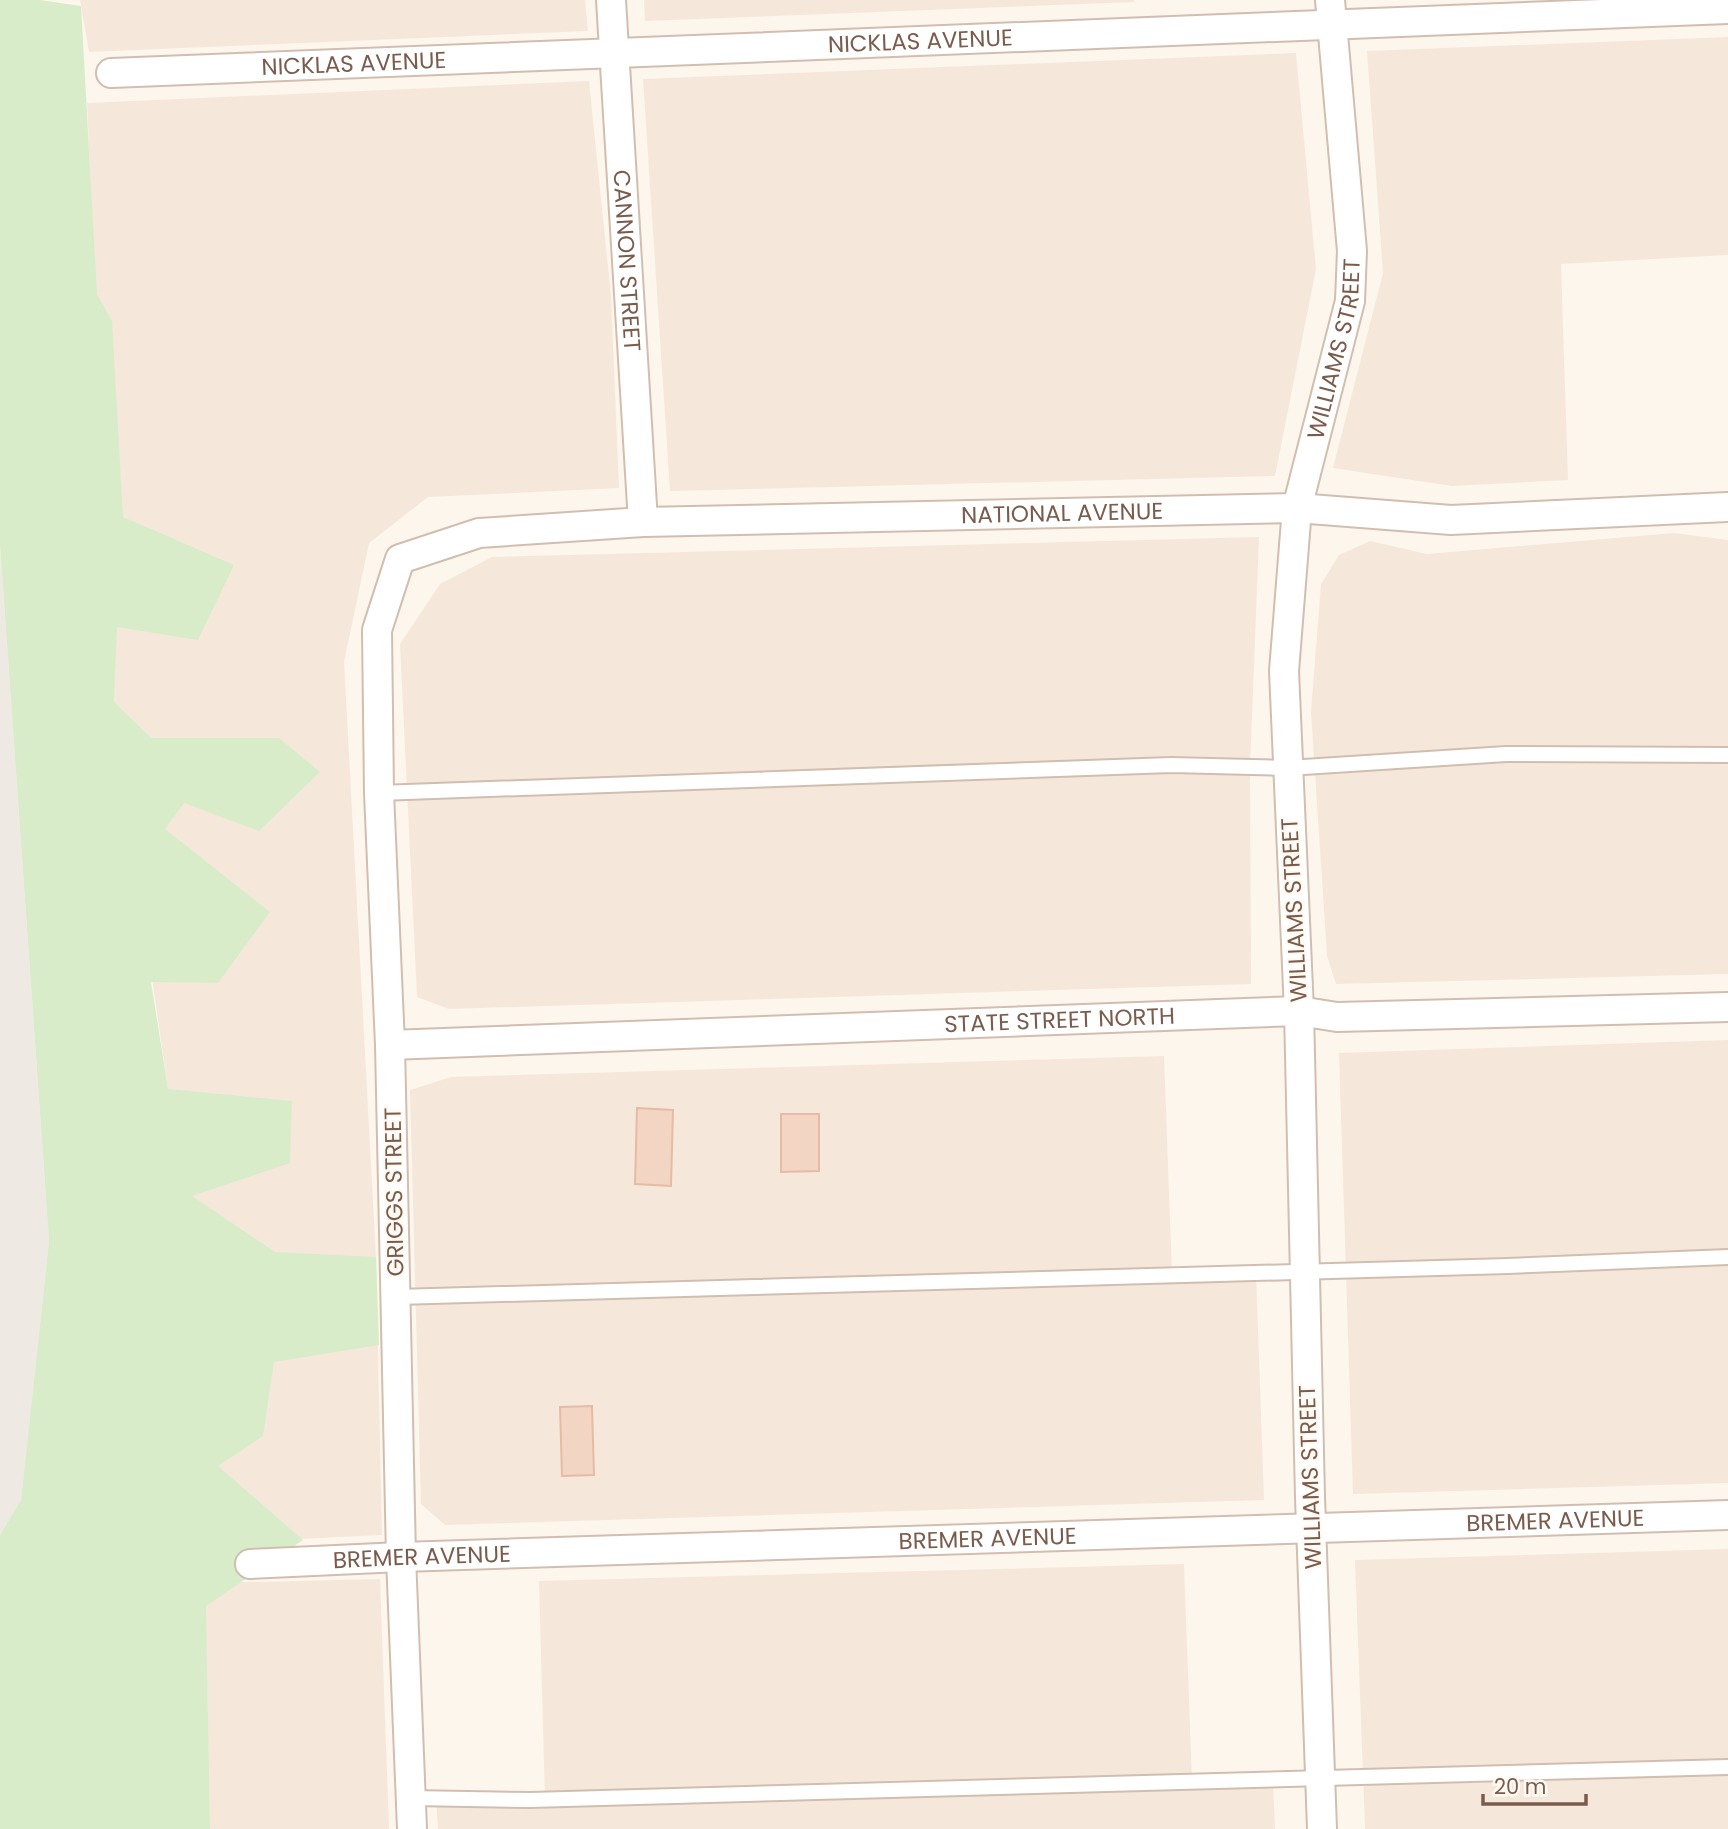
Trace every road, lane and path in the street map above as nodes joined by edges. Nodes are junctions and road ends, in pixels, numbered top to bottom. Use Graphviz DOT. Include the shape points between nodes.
graph roads {
  1 [pos="611,0"];
  2 [pos="1728,9"];
  3 [pos="1331,12"];
  4 [pos="616,52"];
  5 [pos="111,73"];
  6 [pos="1728,507"];
  7 [pos="1297,508"];
  8 [pos="643,522"];
  9 [pos="400,559"];
  10 [pos="1728,755"];
  11 [pos="1288,768"];
  12 [pos="379,793"];
  13 [pos="1728,1007"];
  14 [pos="1299,1011"];
  15 [pos="390,1045"];
  16 [pos="1728,1257"];
  17 [pos="1305,1271"];
  18 [pos="397,1297"];
  19 [pos="1728,1516"];
  20 [pos="1311,1528"];
  21 [pos="401,1557"];
  22 [pos="250,1564"];
  23 [pos="1728,1768"];
  24 [pos="1320,1778"];
  25 [pos="411,1798"];
  26 [pos="412,1829"];
  27 [pos="1322,1829"];
  1 -- 4 [label="street, CANNON STREET"];
  2 -- 3 [label="street, NICKLAS AVENUE"];
  3 -- 4 [label="street, NICKLAS AVENUE"];
  3 -- 7 [label="street, WILLIAMS STREET" via="1352,251 1350,301"];
  4 -- 5 [label="street, NICKLAS AVENUE"];
  4 -- 8 [label="street, CANNON STREET"];
  6 -- 7 [label="street, NATIONAL AVENUE" via="1451,520"];
  7 -- 8 [label="street, NATIONAL AVENUE"];
  7 -- 11 [label="street, WILLIAMS STREET" via="1284,671"];
  8 -- 9 [label="street, NATIONAL AVENUE" via="479,533"];
  9 -- 12 [label="street, GRIGGS STREET" via="377,630"];
  10 -- 11 [label="lane" via="1506,754"];
  11 -- 12 [label="lane" via="1171,765"];
  11 -- 14 [label="street, WILLIAMS STREET"];
  12 -- 15 [label="street, GRIGGS STREET"];
  13 -- 14 [label="street, STATE STREET NORTH" via="1337,1017"];
  14 -- 15 [label="street, STATE STREET NORTH"];
  14 -- 17 [label="street, WILLIAMS STREET"];
  15 -- 18 [label="street, GRIGGS STREET"];
  16 -- 17 [label="lane"];
  17 -- 18 [label="lane"];
  17 -- 20 [label="street, WILLIAMS STREET"];
  18 -- 21 [label="street, GRIGGS STREET"];
  19 -- 20 [label="street, BREMER AVENUE"];
  20 -- 21 [label="street, BREMER AVENUE"];
  20 -- 24 [label="street, WILLIAMS STREET"];
  21 -- 22 [label="street, BREMER AVENUE"];
  21 -- 25 [label="street, GRIGGS STREET"];
  23 -- 24 [label="lane"];
  24 -- 25 [label="lane" via="530,1800"];
  24 -- 27 [label="street, WILLIAMS STREET"];
  25 -- 26 [label="street, GRIGGS STREET"];
}
